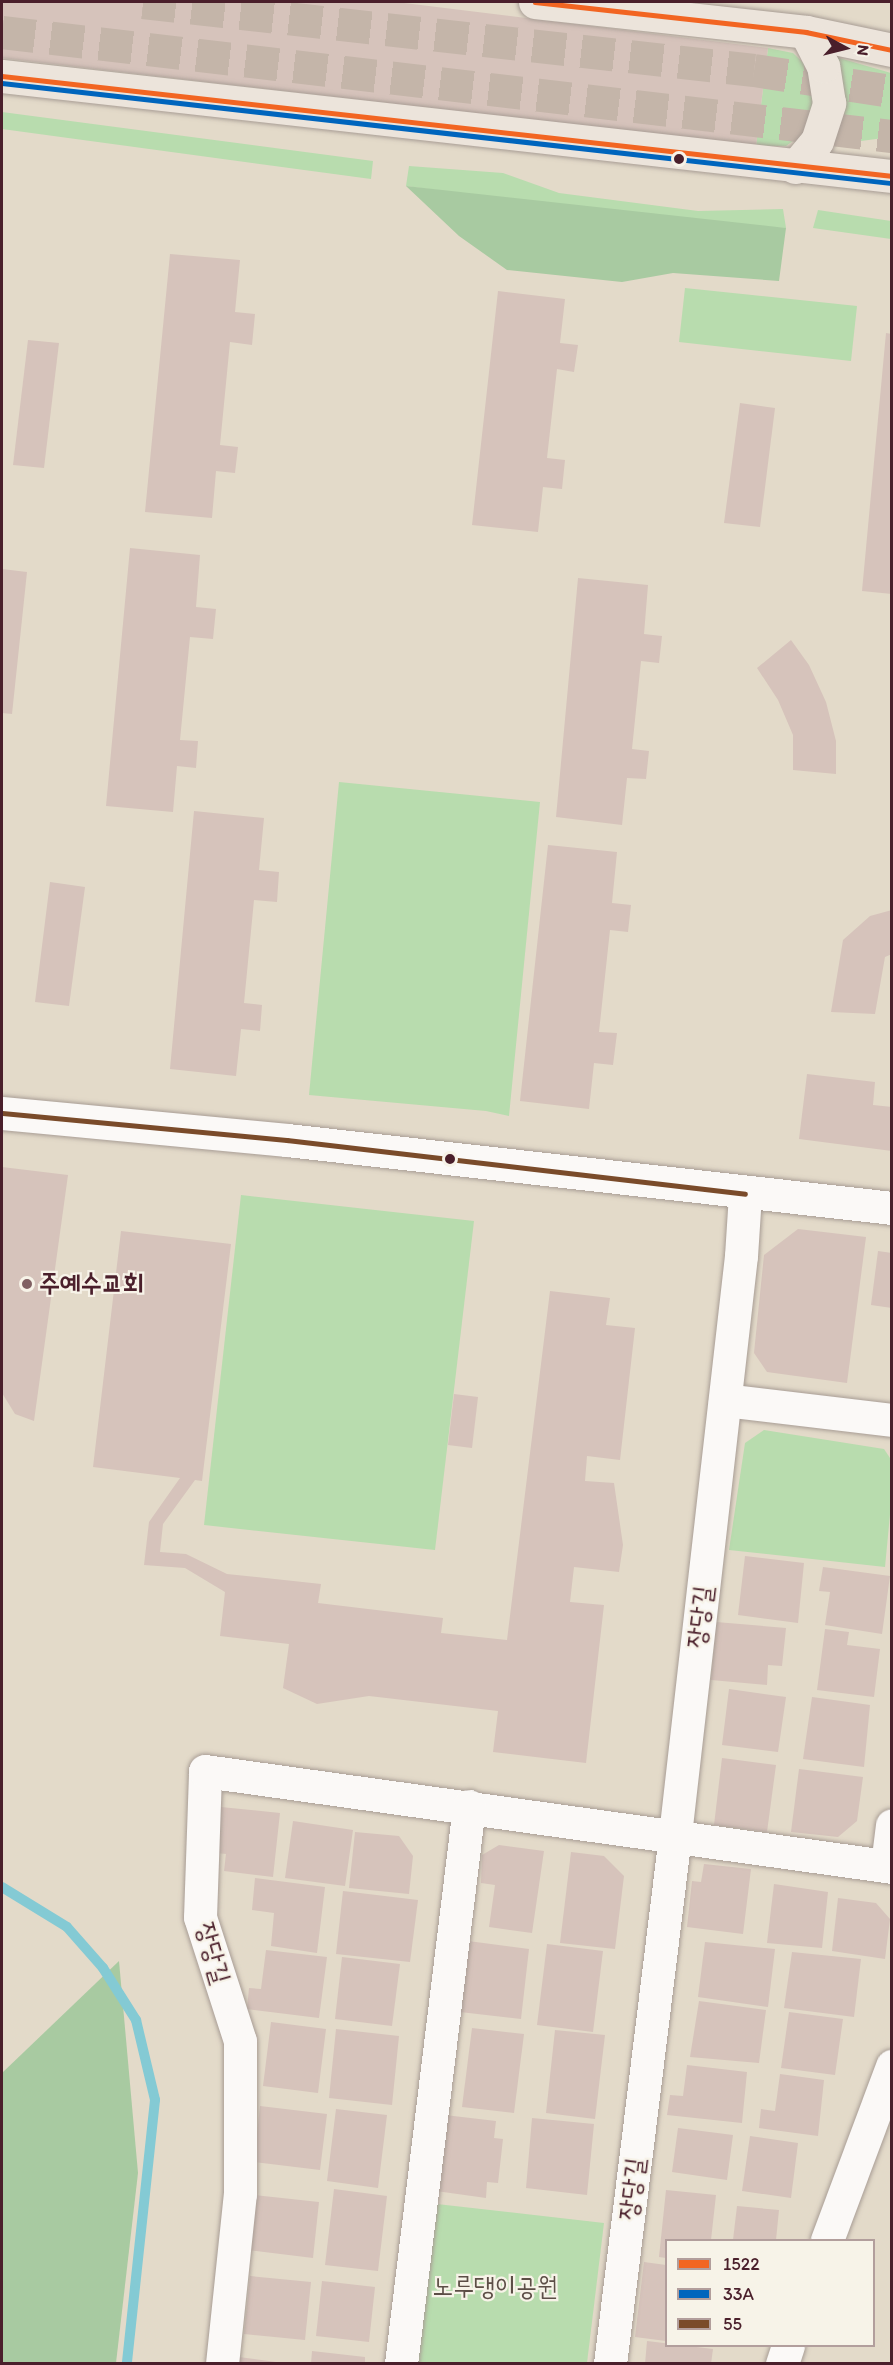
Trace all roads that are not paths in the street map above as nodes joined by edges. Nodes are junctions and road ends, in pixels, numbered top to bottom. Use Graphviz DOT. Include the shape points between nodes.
graph roads {
  1 [pos="535,2"];
  2 [pos="806,32"];
  3 [pos="891,50"];
  4 [pos="2,76"];
  5 [pos="795,167"];
  6 [pos="891,176"];
  7 [pos="2,1113"];
  8 [pos="746,1194"];
  9 [pos="891,1208"];
  10 [pos="725,1400"];
  11 [pos="891,1420"];
  12 [pos="470,1806"];
  13 [pos="891,1825"];
  14 [pos="675,1835"];
  15 [pos="889,1866"];
  16 [pos="891,2066"];
  17 [pos="828,2239"];
  18 [pos="788,2347"];
  19 [pos="222,2364"];
  20 [pos="401,2364"];
  21 [pos="610,2364"];
  22 [pos="782,2364"];
  1 -- 2 [label="main road"];
  2 -- 3 [label="main road"];
  2 -- 5 [label="main road" via="822,66 829,103 817,141"];
  4 -- 5 [label="main road"];
  5 -- 6 [label="main road"];
  7 -- 8 [label="street" via="287,1140"];
  8 -- 9 [label="street"];
  8 -- 10 [label="street, 장당길"];
  10 -- 11 [label="street"];
  10 -- 14 [label="street, 장당길"];
  12 -- 14 [label="street, 장당길"];
  12 -- 19 [label="street, 장당길" via="205,1771 200,1917 240,2041 240,2194"];
  12 -- 20 [label="street"];
  13 -- 15 [label="street, 장당길"];
  14 -- 15 [label="street, 장당길"];
  14 -- 21 [label="street, 장당길"];
  16 -- 17 [label="street"];
  18 -- 22 [label="street"];
}
